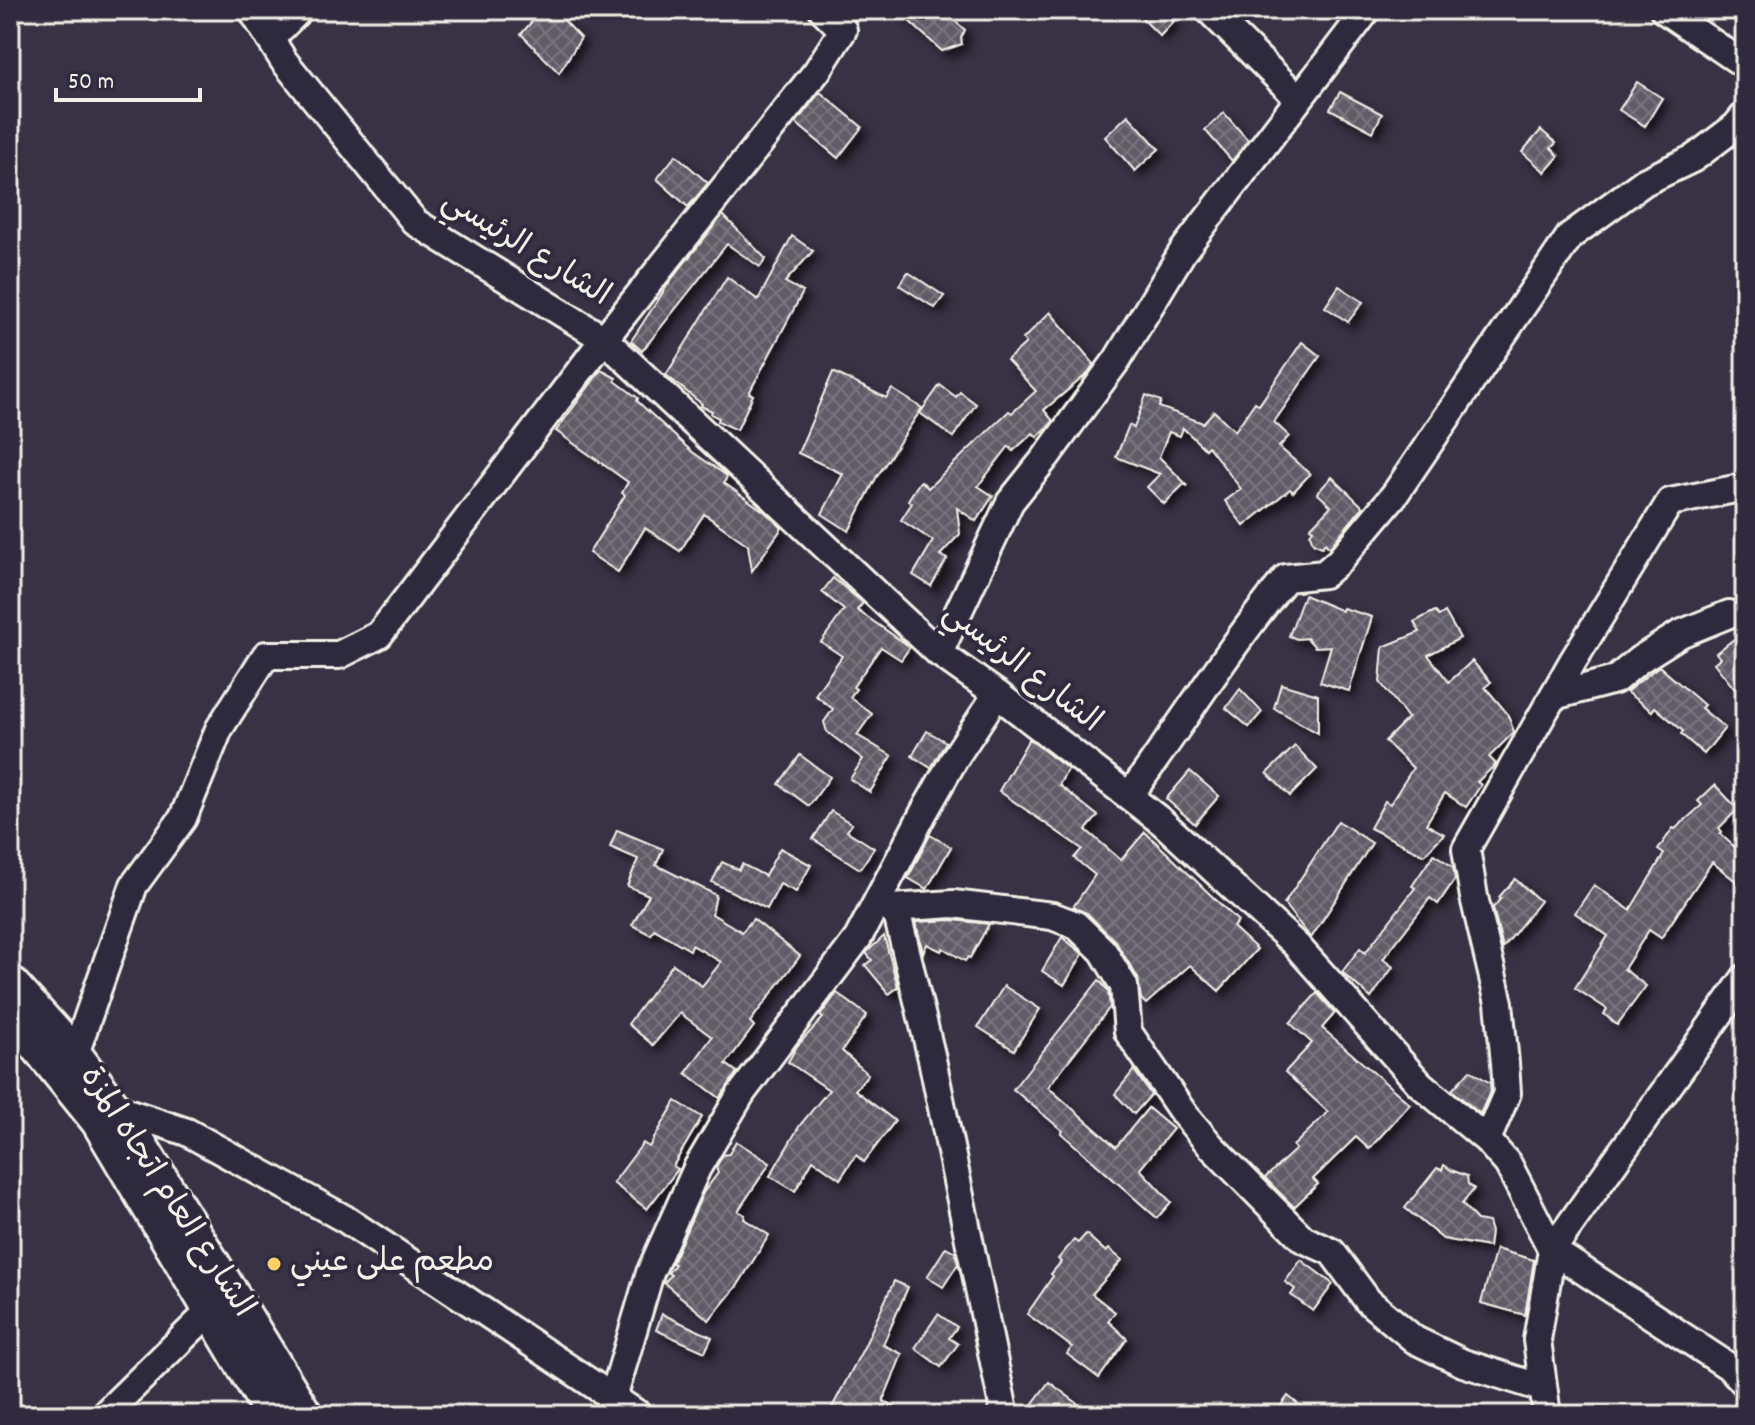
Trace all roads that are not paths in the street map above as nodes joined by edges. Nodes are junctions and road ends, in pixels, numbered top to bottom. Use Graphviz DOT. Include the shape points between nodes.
graph roads {
  1 [pos="252,10"];
  2 [pos="299,10"];
  3 [pos="823,10"];
  4 [pos="1209,10"];
  5 [pos="1367,10"];
  6 [pos="1664,10"];
  7 [pos="270,39"];
  8 [pos="1745,65"];
  9 [pos="1298,98"];
  10 [pos="1745,115"];
  11 [pos="604,339"];
  12 [pos="1745,487"];
  13 [pos="1729,614"];
  14 [pos="939,653"];
  15 [pos="997,694"];
  16 [pos="1554,696"];
  17 [pos="1129,796"];
  18 [pos="885,904"];
  19 [pos="1745,978"];
  20 [pos="10,982"];
  21 [pos="10,1015"];
  22 [pos="75,1054"];
  23 [pos="107,1115"];
  24 [pos="1487,1140"];
  25 [pos="1552,1250"];
  26 [pos="209,1312"];
  27 [pos="1745,1383"];
  28 [pos="1542,1388"];
  29 [pos="613,1398"];
  30 [pos="104,1415"];
  31 [pos="272,1415"];
  32 [pos="306,1415"];
  33 [pos="639,1415"];
  34 [pos="1002,1415"];
  35 [pos="1547,1415"];
  1 -- 7 [label="street, الشارع الرئيسي"];
  2 -- 7 [label="street"];
  3 -- 11 [label="street" via="843,30 817,71"];
  4 -- 9 [label="street"];
  5 -- 9 [label="street"];
  6 -- 8 [label="street"];
  7 -- 11 [label="street, الشارع الرئيسي" via="415,222"];
  9 -- 14 [label="street" via="1183,251 1117,360 1010,502"];
  10 -- 17 [label="street" via="1694,158 1644,182 1570,236 1395,494 1324,574 1286,578 1246,626"];
  11 -- 14 [label="street, الشارع الرئيسي"];
  11 -- 22 [label="street" via="379,635 339,655 266,655 219,729 183,818 134,885"];
  12 -- 16 [label="street" via="1670,502"];
  13 -- 16 [label="street" via="1680,634 1615,680"];
  14 -- 15 [label="street, الشارع الرئيسي"];
  15 -- 17 [label="street, الشارع الرئيسي"];
  15 -- 18 [label="street" via="943,778"];
  16 -- 24 [label="street" via="1466,849 1499,1003 1505,1063 1507,1093"];
  17 -- 24 [label="street, الشارع الرئيسي" via="1296,945 1420,1084"];
  18 -- 28 [label="street" via="953,904 1052,916 1076,925 1103,951 1124,986 1128,1032 1184,1114 1303,1239 1332,1252 1368,1301 1415,1340 1463,1363"];
  18 -- 29 [label="street" via="741,1094 697,1168 650,1273"];
  18 -- 34 [label="street" via="898,918 932,1059"];
  19 -- 25 [label="street"];
  20 -- 22 [label="main road, الشارع العام اتجاه المزة"];
  21 -- 23 [label="main road"];
  22 -- 23 [label="main road, الشارع العام اتجاه المزة"];
  23 -- 26 [label="main road"];
  23 -- 29 [label="street" via="187,1132 345,1219"];
  23 -- 32 [label="main road, الشارع العام اتجاه المزة"];
  24 -- 25 [label="street, الشارع الرئيسي" via="1508,1164"];
  25 -- 27 [label="street, الشارع الرئيسي" via="1731,1368"];
  25 -- 28 [label="street" via="1537,1340"];
  26 -- 30 [label="street"];
  26 -- 31 [label="main road"];
  28 -- 35 [label="street"];
  29 -- 33 [label="street"];
}
